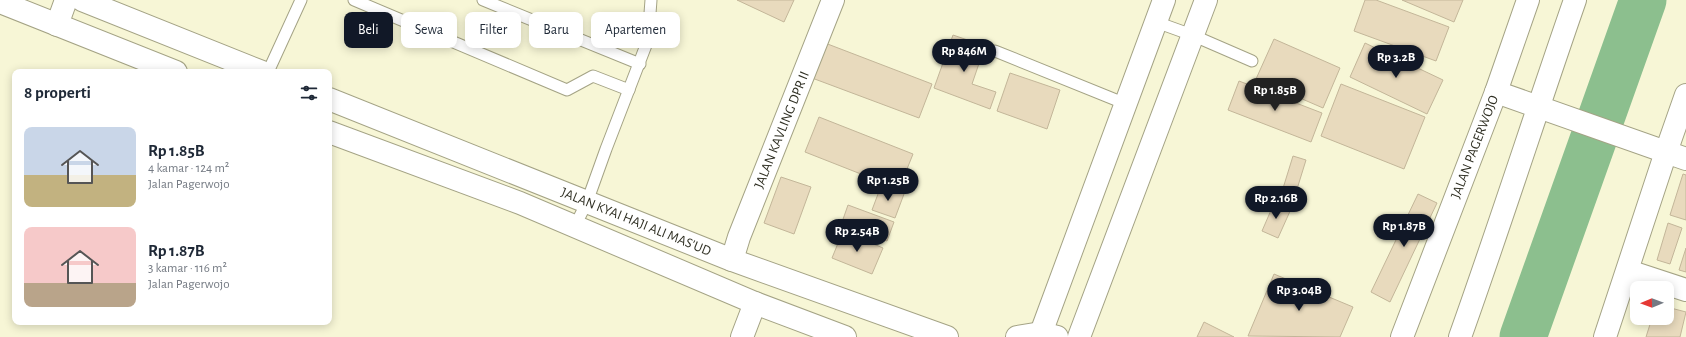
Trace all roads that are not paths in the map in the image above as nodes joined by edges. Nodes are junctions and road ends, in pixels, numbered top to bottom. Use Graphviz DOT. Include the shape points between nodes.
graph roads {
  1 [pos="66,0"];
  2 [pos="82,0"];
  3 [pos="300,0"];
  4 [pos="354,0"];
  5 [pos="483,0"];
  6 [pos="651,0"];
  7 [pos="833,0"];
  8 [pos="1164,0"];
  9 [pos="1206,0"];
  10 [pos="1528,0"];
  11 [pos="1575,0"];
  12 [pos="0,2"];
  13 [pos="1156,22"];
  14 [pos="57,25"];
  15 [pos="1192,35"];
  16 [pos="995,51"];
  17 [pos="1252,60"];
  18 [pos="640,64"];
  19 [pos="168,69"];
  20 [pos="254,69"];
  21 [pos="269,69"];
  22 [pos="629,90"];
  23 [pos="1496,92"];
  24 [pos="1686,95"];
  25 [pos="332,100"];
  26 [pos="1126,104"];
  27 [pos="1546,110"];
  28 [pos="332,133"];
  29 [pos="1676,156"];
  30 [pos="587,202"];
  31 [pos="575,226"];
  32 [pos="732,260"];
  33 [pos="1628,271"];
  34 [pos="1686,290"];
  35 [pos="755,303"];
  36 [pos="1049,335"];
  37 [pos="742,337"];
  38 [pos="845,337"];
  39 [pos="947,337"];
  40 [pos="1017,337"];
  41 [pos="1080,337"];
  42 [pos="1402,337"];
  43 [pos="1460,337"];
  44 [pos="1605,337"];
  1 -- 14 [label="street"];
  2 -- 20 [label="street"];
  3 -- 21 [label="lane"];
  4 -- 22 [label="lane" via="567,90 593,76"];
  5 -- 18 [label="lane"];
  6 -- 18 [label="lane" via="648,40"];
  7 -- 32 [label="street, JALAN KAVLING DPR II"];
  8 -- 13 [label="street"];
  9 -- 15 [label="street"];
  10 -- 23 [label="street, JALAN PAGERWOJO"];
  11 -- 27 [label="street"];
  12 -- 14 [label="street"];
  13 -- 15 [label="lane"];
  13 -- 26 [label="street"];
  14 -- 19 [label="street"];
  15 -- 17 [label="lane"];
  15 -- 41 [label="street"];
  16 -- 26 [label="lane"];
  18 -- 22 [label="lane"];
  22 -- 30 [label="lane"];
  23 -- 27 [label="street"];
  23 -- 42 [label="street, JALAN PAGERWOJO"];
  24 -- 29 [label="street"];
  25 -- 30 [label="street, JALAN KYAI HAJI ALI MAS'UD"];
  26 -- 36 [label="street"];
  27 -- 29 [label="street"];
  27 -- 43 [label="street" via="1494,241"];
  28 -- 31 [label="street, JALAN KYAI HAJI ALI MAS'UD"];
  29 -- 33 [label="street"];
  30 -- 31 [label="lane"];
  30 -- 32 [label="street, JALAN KYAI HAJI ALI MAS'UD"];
  31 -- 35 [label="street, JALAN KYAI HAJI ALI MAS'UD"];
  32 -- 39 [label="street, JALAN KYAI HAJI ALI MAS'UD"];
  33 -- 34 [label="street"];
  33 -- 44 [label="street"];
  35 -- 37 [label="street"];
  35 -- 38 [label="street, JALAN KYAI HAJI ALI MAS'UD"];
  36 -- 40 [label="street"];
}
